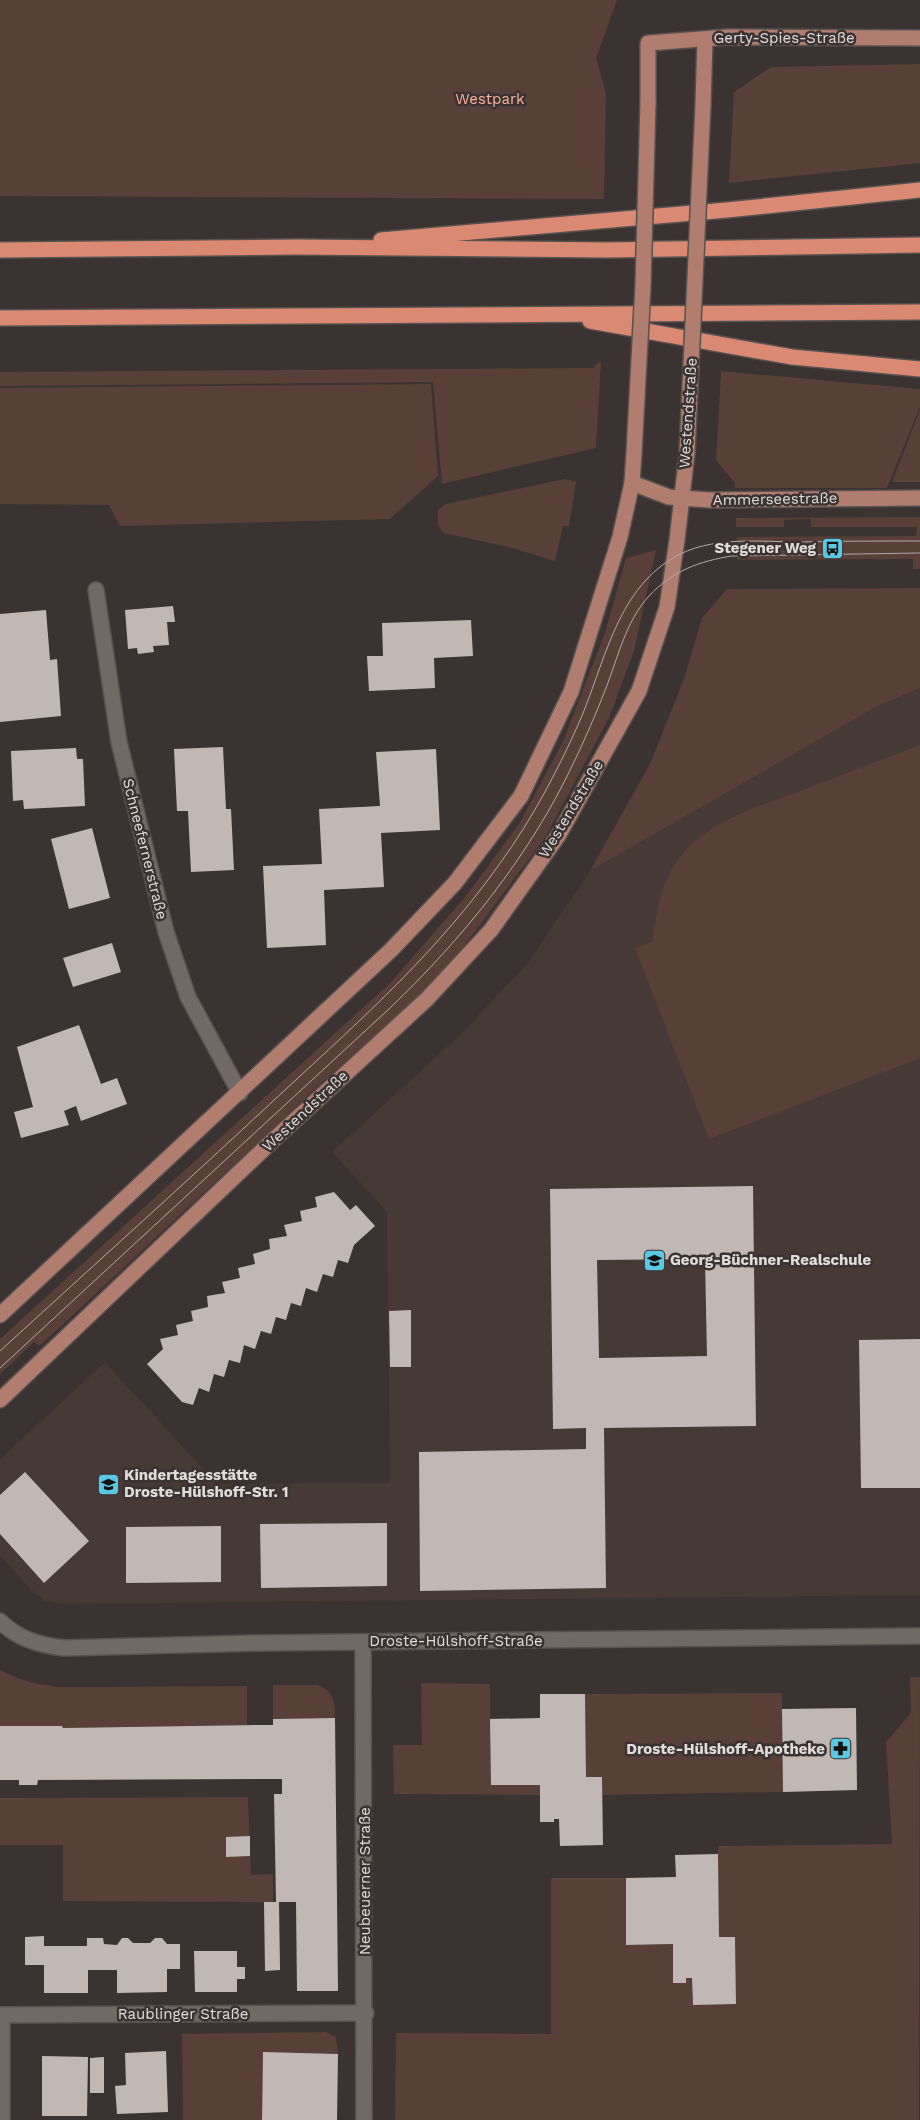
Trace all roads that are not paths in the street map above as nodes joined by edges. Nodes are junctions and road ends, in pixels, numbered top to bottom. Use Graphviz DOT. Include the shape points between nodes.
graph roads {
  1 [pos="920,38"];
  2 [pos="705,39"];
  3 [pos="920,190"];
  4 [pos="920,245"];
  5 [pos="297,247"];
  6 [pos="0,250"];
  7 [pos="920,312"];
  8 [pos="557,315"];
  9 [pos="0,318"];
  10 [pos="920,369"];
  11 [pos="632,483"];
  12 [pos="682,498"];
  13 [pos="920,498"];
  14 [pos="96,590"];
  15 [pos="240,1093"];
  16 [pos="0,1315"];
  17 [pos="0,1400"];
  18 [pos="0,1621"];
  19 [pos="920,1636"];
  20 [pos="363,1642"];
  21 [pos="366,2013"];
  22 [pos="1,2015"];
  23 [pos="2,2120"];
  24 [pos="364,2120"];
  1 -- 2 [label="main road, Gerty-Spies-Straße"];
  2 -- 11 [label="main road, Gerty-Spies-Straße, bridge" via="648,43 643,286"];
  2 -- 12 [label="main road, Westendstraße, bridge" via="687,453"];
  3 -- 5 [label="highway" via="757,208"];
  4 -- 5 [label="highway" via="607,250"];
  5 -- 6 [label="highway"];
  7 -- 8 [label="highway"];
  8 -- 9 [label="highway"];
  8 -- 10 [label="highway" via="792,357"];
  11 -- 12 [label="main road, Ammerseestraße" via="669,497"];
  11 -- 15 [label="main road" via="620,537 571,692 521,796 449,890 391,950"];
  12 -- 13 [label="main road, Ammerseestraße" via="743,501"];
  12 -- 17 [label="main road, Westendstraße" via="666,607 638,691 558,836 492,930 427,999"];
  14 -- 15 [label="street, Schneefernerstraße" via="119,742 166,932 188,997"];
  15 -- 16 [label="main road"];
  18 -- 20 [label="street, Droste-Hülshoff-Straße" via="32,1642 64,1648"];
  19 -- 20 [label="street, Droste-Hülshoff-Straße"];
  20 -- 21 [label="street, Neubeuerner Straße"];
  21 -- 22 [label="street, Raublinger Straße"];
  21 -- 24 [label="street, Neubeuerner Straße"];
  22 -- 23 [label="street"];
}
